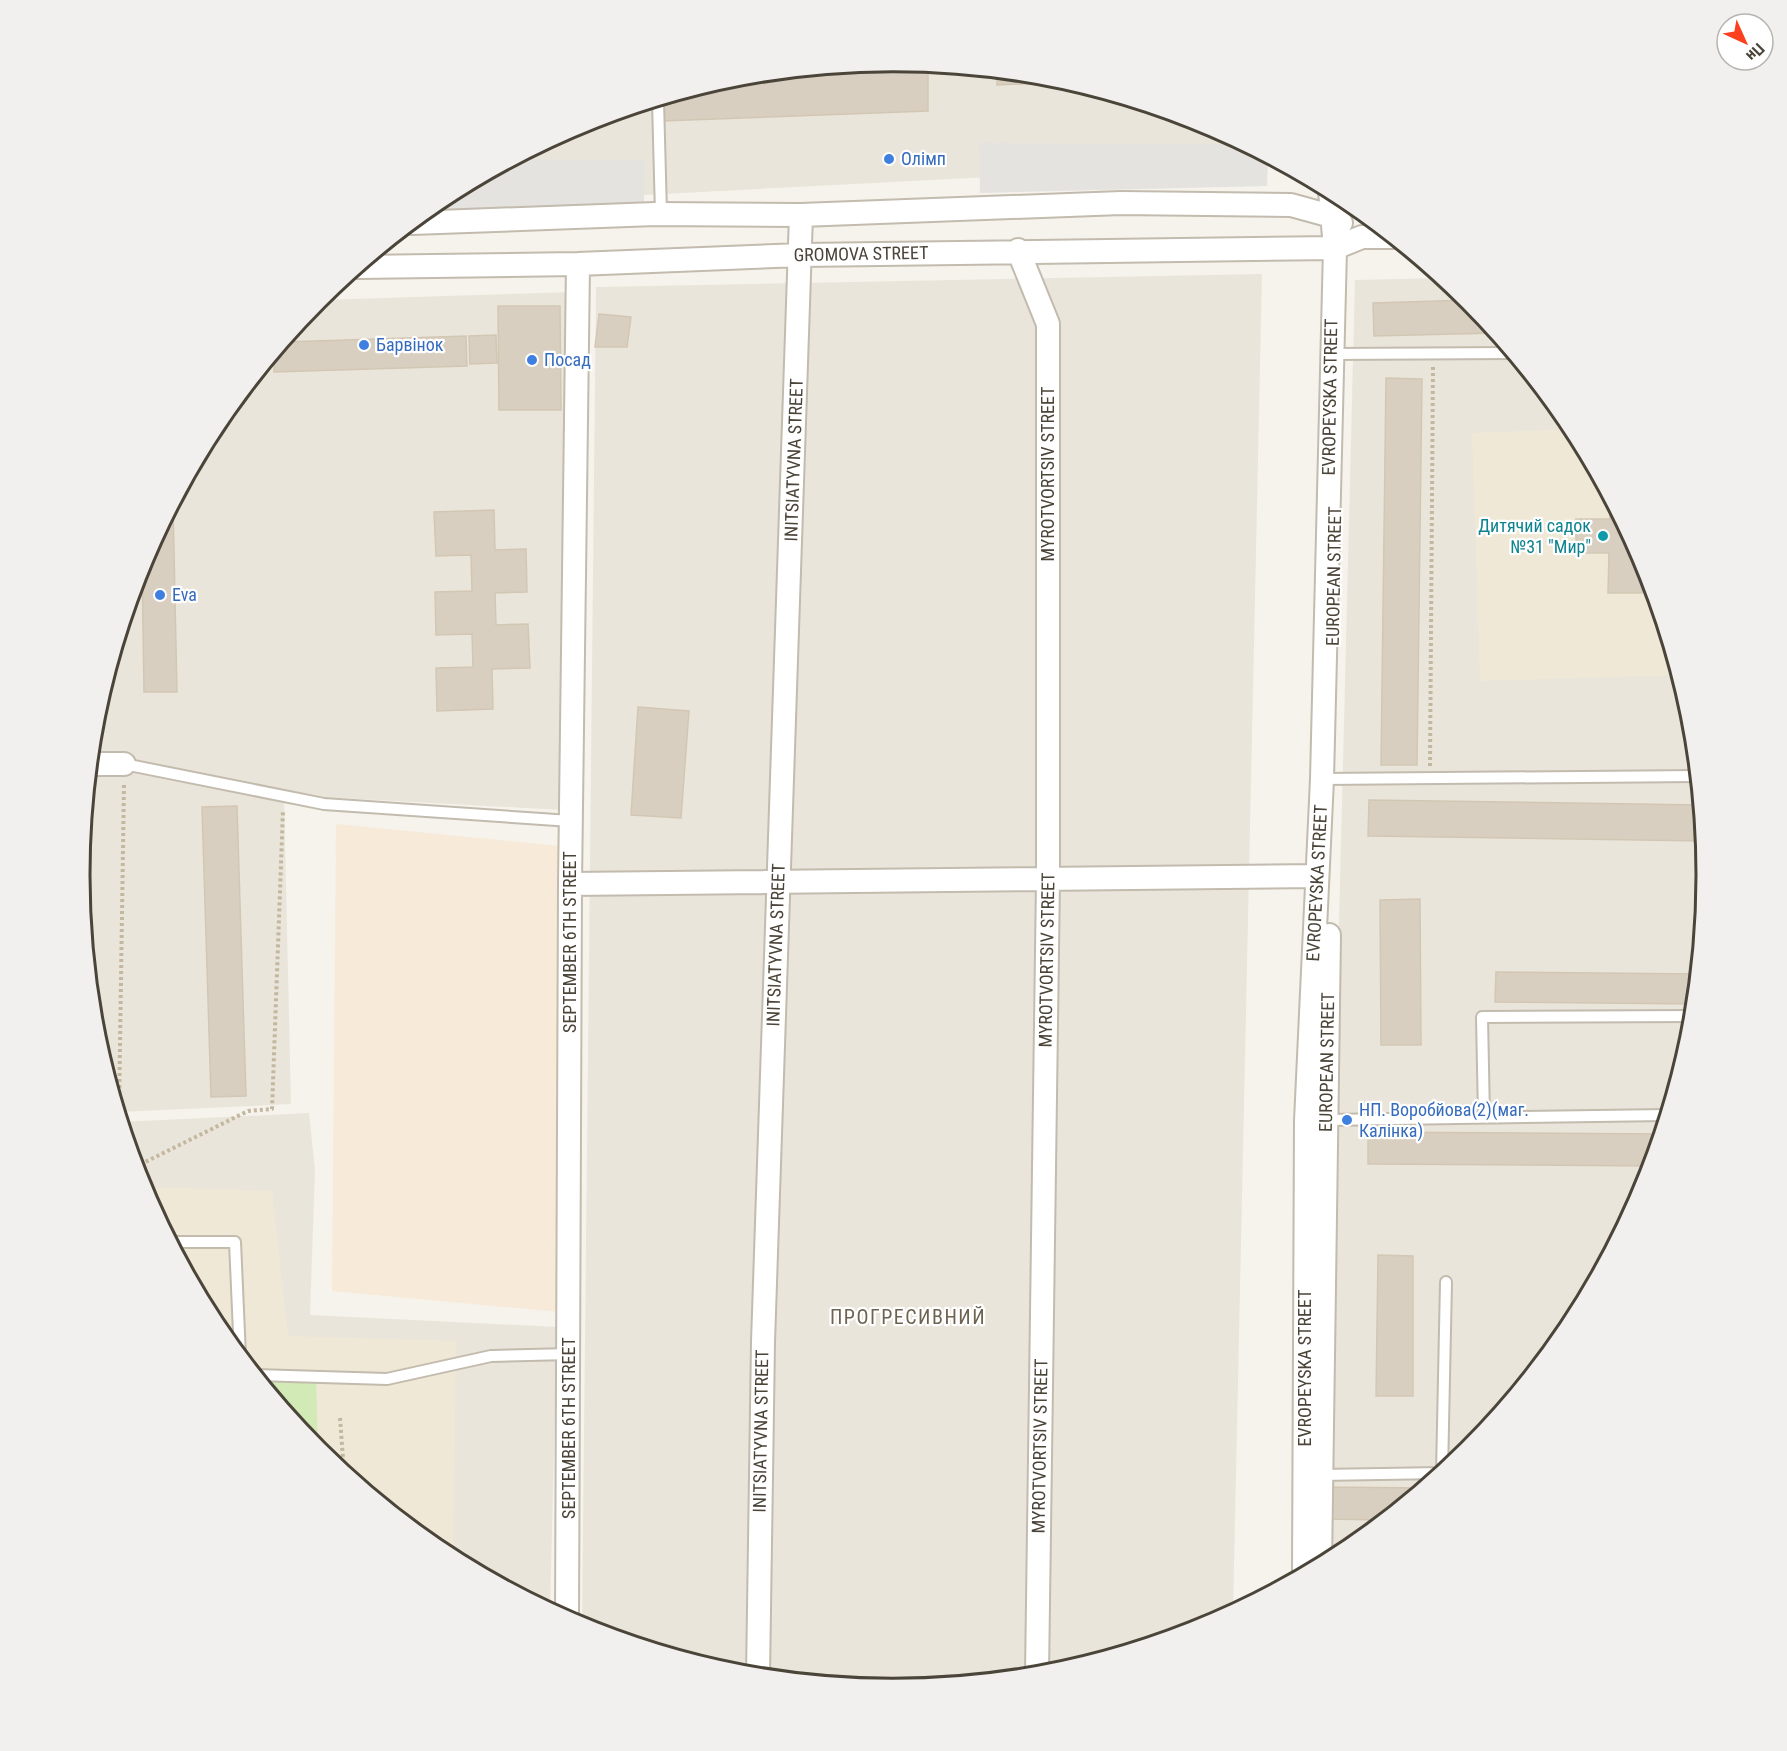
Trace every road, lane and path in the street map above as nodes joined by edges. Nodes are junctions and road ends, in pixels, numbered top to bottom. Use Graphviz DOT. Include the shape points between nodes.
graph roads {
  1 [pos="658,108"];
  2 [pos="1330,201"];
  3 [pos="661,214"];
  4 [pos="801,215"];
  5 [pos="1331,216"];
  6 [pos="425,223"];
  7 [pos="1362,237"];
  8 [pos="1382,237"];
  9 [pos="1335,248"];
  10 [pos="1018,250"];
  11 [pos="801,255"];
  12 [pos="578,264"];
  13 [pos="369,267"];
  14 [pos="1338,271"];
  15 [pos="1331,354"];
  16 [pos="1505,354"];
  17 [pos="1433,356"];
  18 [pos="98,764"];
  19 [pos="124,764"];
  20 [pos="1690,776"];
  21 [pos="1430,778"];
  22 [pos="1322,779"];
  23 [pos="284,795"];
  24 [pos="571,821"];
  25 [pos="1316,876"];
  26 [pos="1048,879"];
  27 [pos="778,882"];
  28 [pos="570,884"];
  29 [pos="1684,1016"];
  30 [pos="119,1090"];
  31 [pos="1660,1115"];
  32 [pos="1484,1117"];
  33 [pos="1306,1120"];
  34 [pos="144,1163"];
  35 [pos="179,1242"];
  36 [pos="1446,1282"];
  37 [pos="239,1342"];
  38 [pos="570,1354"];
  39 [pos="264,1375"];
  40 [pos="340,1419"];
  41 [pos="343,1461"];
  42 [pos="1442,1462"];
  43 [pos="1430,1473"];
  44 [pos="1305,1476"];
  45 [pos="1320,1556"];
  46 [pos="1304,1566"];
  47 [pos="567,1609"];
  48 [pos="1037,1666"];
  49 [pos="758,1667"];
  1 -- 3 [label="lane"];
  2 -- 5 [label="street, EVROPEYSKA STREET"];
  3 -- 4 [label="street"];
  3 -- 6 [label="street"];
  4 -- 5 [label="street" via="1121,203 1291,205"];
  4 -- 11 [label="street, INITSIATYVNA STREET"];
  5 -- 7 [label="street"];
  5 -- 9 [label="street, EVROPEYSKA STREET"];
  7 -- 8 [label="street, GROMOVA STREET"];
  7 -- 9 [label="street, GROMOVA STREET"];
  9 -- 10 [label="street, GROMOVA STREET"];
  9 -- 15 [label="street, EVROPEYSKA STREET"];
  10 -- 11 [label="street, GROMOVA STREET"];
  10 -- 26 [label="street, MYROTVORTSIV STREET" via="1048,324"];
  11 -- 12 [label="street, GROMOVA STREET"];
  11 -- 27 [label="street, INITSIATYVNA STREET"];
  12 -- 13 [label="street, GROMOVA STREET"];
  12 -- 24 [label="street, SEPTEMBER 6TH STREET"];
  14 -- 45 [label="street, EUROPEAN STREET"];
  15 -- 17 [label="lane"];
  15 -- 22 [label="street, EVROPEYSKA STREET"];
  16 -- 17 [label="lane"];
  17 -- 21 [label="path"];
  18 -- 19 [label="street"];
  19 -- 23 [label="lane"];
  19 -- 30 [label="path"];
  20 -- 21 [label="lane"];
  21 -- 22 [label="lane"];
  22 -- 25 [label="street, EVROPEYSKA STREET"];
  23 -- 24 [label="lane" via="324,804"];
  23 -- 34 [label="path" via="272,1109 248,1111"];
  24 -- 28 [label="street, SEPTEMBER 6TH STREET"];
  25 -- 26 [label="street"];
  25 -- 33 [label="street, EVROPEYSKA STREET"];
  26 -- 27 [label="street"];
  26 -- 48 [label="street, MYROTVORTSIV STREET"];
  27 -- 28 [label="street"];
  27 -- 49 [label="street, INITSIATYVNA STREET" via="763,1342"];
  28 -- 38 [label="street, SEPTEMBER 6TH STREET"];
  29 -- 32 [label="lane" via="1482,1017"];
  31 -- 32 [label="lane"];
  32 -- 33 [label="lane"];
  33 -- 44 [label="street, EVROPEYSKA STREET"];
  35 -- 37 [label="lane" via="235,1242"];
  36 -- 42 [label="lane"];
  38 -- 39 [label="lane" via="491,1356 387,1379"];
  38 -- 47 [label="street, SEPTEMBER 6TH STREET"];
  40 -- 41 [label="path"];
  43 -- 44 [label="lane"];
  44 -- 46 [label="street, EVROPEYSKA STREET"];
}
